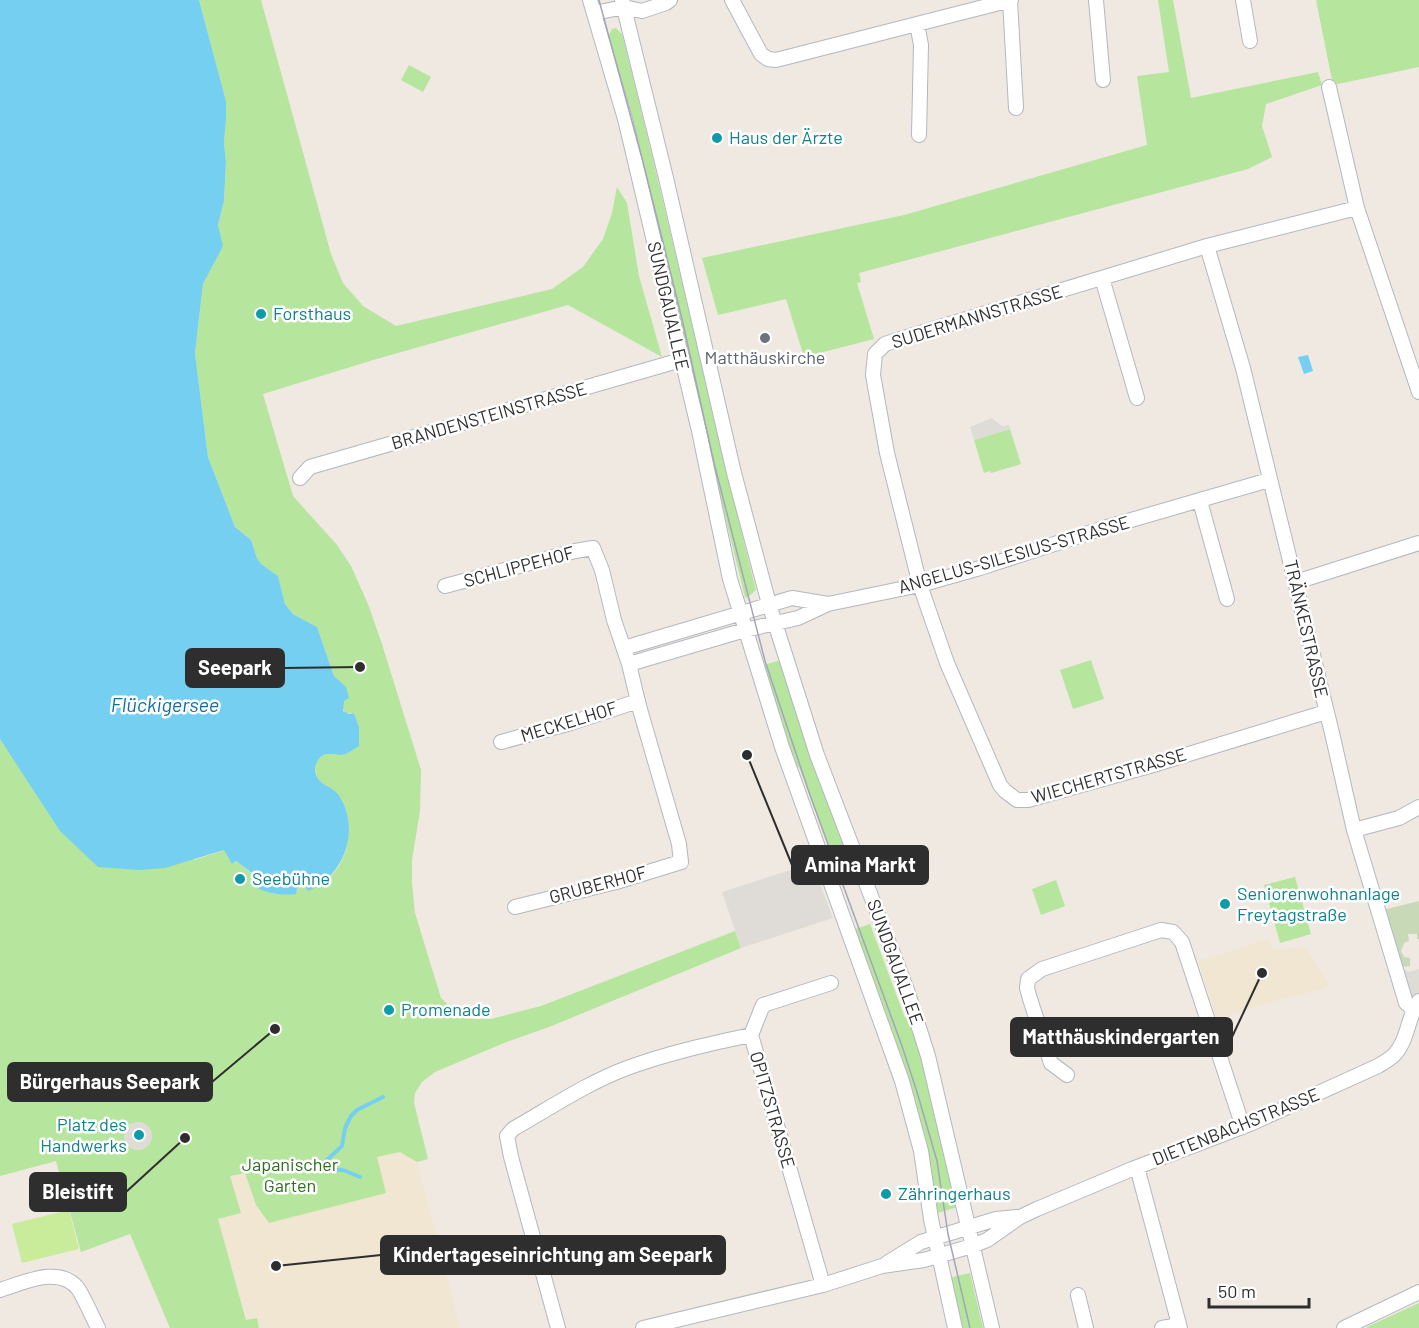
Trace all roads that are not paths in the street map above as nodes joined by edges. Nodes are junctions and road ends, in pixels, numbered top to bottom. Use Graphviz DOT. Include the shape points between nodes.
graph roads {
  1 [pos="670,0"];
  2 [pos="732,0"];
  3 [pos="1010,0"];
  4 [pos="1096,0"];
  5 [pos="1243,0"];
  6 [pos="627,2"];
  7 [pos="592,7"];
  8 [pos="917,24"];
  9 [pos="1250,41"];
  10 [pos="1103,80"];
  11 [pos="1329,87"];
  12 [pos="1016,108"];
  13 [pos="920,135"];
  14 [pos="1357,208"];
  15 [pos="1207,246"];
  16 [pos="1102,279"];
  17 [pos="681,360"];
  18 [pos="1419,392"];
  19 [pos="1137,398"];
  20 [pos="300,478"];
  21 [pos="1269,480"];
  22 [pos="1200,501"];
  23 [pos="1419,543"];
  24 [pos="1296,582"];
  25 [pos="920,585"];
  26 [pos="445,586"];
  27 [pos="1227,599"];
  28 [pos="769,604"];
  29 [pos="828,604"];
  30 [pos="740,613"];
  31 [pos="776,623"];
  32 [pos="745,630"];
  33 [pos="624,648"];
  34 [pos="629,664"];
  35 [pos="638,701"];
  36 [pos="1326,712"];
  37 [pos="501,742"];
  38 [pos="1419,807"];
  39 [pos="1354,830"];
  40 [pos="515,907"];
  41 [pos="831,983"];
  42 [pos="1416,1005"];
  43 [pos="752,1035"];
  44 [pos="1067,1076"];
  45 [pos="1243,1127"];
  46 [pos="1137,1167"];
  47 [pos="1020,1217"];
  48 [pos="968,1228"];
  49 [pos="942,1235"];
  50 [pos="972,1246"];
  51 [pos="945,1253"];
  52 [pos="882,1266"];
  53 [pos="823,1285"];
  54 [pos="0,1290"];
  55 [pos="1419,1292"];
  56 [pos="1078,1295"];
  57 [pos="1180,1326"];
  58 [pos="98,1328"];
  59 [pos="558,1328"];
  60 [pos="642,1328"];
  61 [pos="955,1328"];
  62 [pos="992,1328"];
  63 [pos="1086,1328"];
  64 [pos="1162,1328"];
  65 [pos="1344,1328"];
  1 -- 6 [label="street" via="642,11"];
  2 -- 8 [label="street" via="760,54 776,60"];
  3 -- 8 [label="street"];
  3 -- 12 [label="street"];
  4 -- 10 [label="street"];
  5 -- 9 [label="street"];
  6 -- 7 [label="street"];
  6 -- 28 [label="street, SUNDGAUALLEE" via="734,473"];
  7 -- 17 [label="street, SUNDGAUALLEE" via="625,119"];
  8 -- 13 [label="street" via="921,45"];
  11 -- 14 [label="street"];
  14 -- 15 [label="street, SUDERMANNSTRASSE"];
  14 -- 18 [label="street"];
  15 -- 16 [label="street, SUDERMANNSTRASSE"];
  15 -- 21 [label="street, TRÄNKESTRASSE" via="1243,368"];
  16 -- 19 [label="street"];
  16 -- 25 [label="street, SUDERMANNSTRASSE" via="894,341 875,354 873,375 887,453"];
  17 -- 20 [label="street, BRANDENSTEINSTRASSE" via="310,467"];
  17 -- 30 [label="street, SUNDGAUALLEE"];
  21 -- 22 [label="street, ANGELUS-SILESIUS-STRASSE"];
  21 -- 24 [label="street, TRÄNKESTRASSE"];
  22 -- 25 [label="street, ANGELUS-SILESIUS-STRASSE"];
  22 -- 27 [label="street"];
  23 -- 24 [label="street"];
  24 -- 36 [label="street, TRÄNKESTRASSE"];
  25 -- 29 [label="street, ANGELUS-SILESIUS-STRASSE"];
  25 -- 36 [label="street, WIECHERTSTRASSE" via="947,663 992,768 1005,791 1017,800 1153,765"];
  26 -- 33 [label="street, SCHLIPPEHOF" via="593,548"];
  28 -- 29 [label="street, ANGELUS-SILESIUS-STRASSE" via="792,598"];
  28 -- 30 [label="street"];
  28 -- 31 [label="street, SUNDGAUALLEE"];
  29 -- 31 [label="street, ANGELUS-SILESIUS-STRASSE"];
  30 -- 32 [label="street, SUNDGAUALLEE"];
  30 -- 33 [label="street"];
  31 -- 32 [label="street, ANGELUS-SILESIUS-STRASSE"];
  31 -- 48 [label="street, SUNDGAUALLEE" via="817,755 907,990"];
  32 -- 34 [label="street, ANGELUS-SILESIUS-STRASSE"];
  32 -- 49 [label="street, SUNDGAUALLEE" via="797,790 902,1082"];
  33 -- 34 [label="street"];
  34 -- 35 [label="street"];
  35 -- 37 [label="street, MECKELHOF"];
  35 -- 40 [label="street, GRUBERHOF" via="681,862"];
  36 -- 39 [label="street, TRÄNKESTRASSE"];
  38 -- 39 [label="street" via="1399,818"];
  39 -- 42 [label="street, TRÄNKESTRASSE" via="1406,1003"];
  41 -- 43 [label="street, OPITZSTRASSE" via="763,1005"];
  42 -- 45 [label="street, DIETENBACHSTRASSE" via="1403,1042 1394,1055 1378,1066"];
  43 -- 53 [label="street, OPITZSTRASSE"];
  43 -- 59 [label="street" via="686,1049 626,1069 577,1092 507,1136"];
  44 -- 45 [label="street" via="1052,1063 1030,999 1028,980 1042,969 1161,930 1173,933 1182,942"];
  45 -- 46 [label="street, DIETENBACHSTRASSE"];
  46 -- 47 [label="street, DIETENBACHSTRASSE"];
  46 -- 57 [label="street"];
  47 -- 48 [label="street, DIETENBACHSTRASSE" via="996,1219"];
  47 -- 50 [label="street, DIETENBACHSTRASSE"];
  48 -- 49 [label="street, DIETENBACHSTRASSE"];
  48 -- 50 [label="street, SUNDGAUALLEE"];
  49 -- 51 [label="street, SUNDGAUALLEE"];
  49 -- 52 [label="street, DIETENBACHSTRASSE" via="921,1242"];
  50 -- 51 [label="street, DIETENBACHSTRASSE"];
  50 -- 62 [label="street, SUNDGAUALLEE"];
  51 -- 52 [label="street, DIETENBACHSTRASSE"];
  51 -- 61 [label="street, SUNDGAUALLEE"];
  52 -- 53 [label="street"];
  53 -- 60 [label="street"];
  54 -- 58 [label="street" via="48,1276 67,1280 78,1288"];
  55 -- 65 [label="street"];
  56 -- 63 [label="street"];
  57 -- 64 [label="street"];
}
